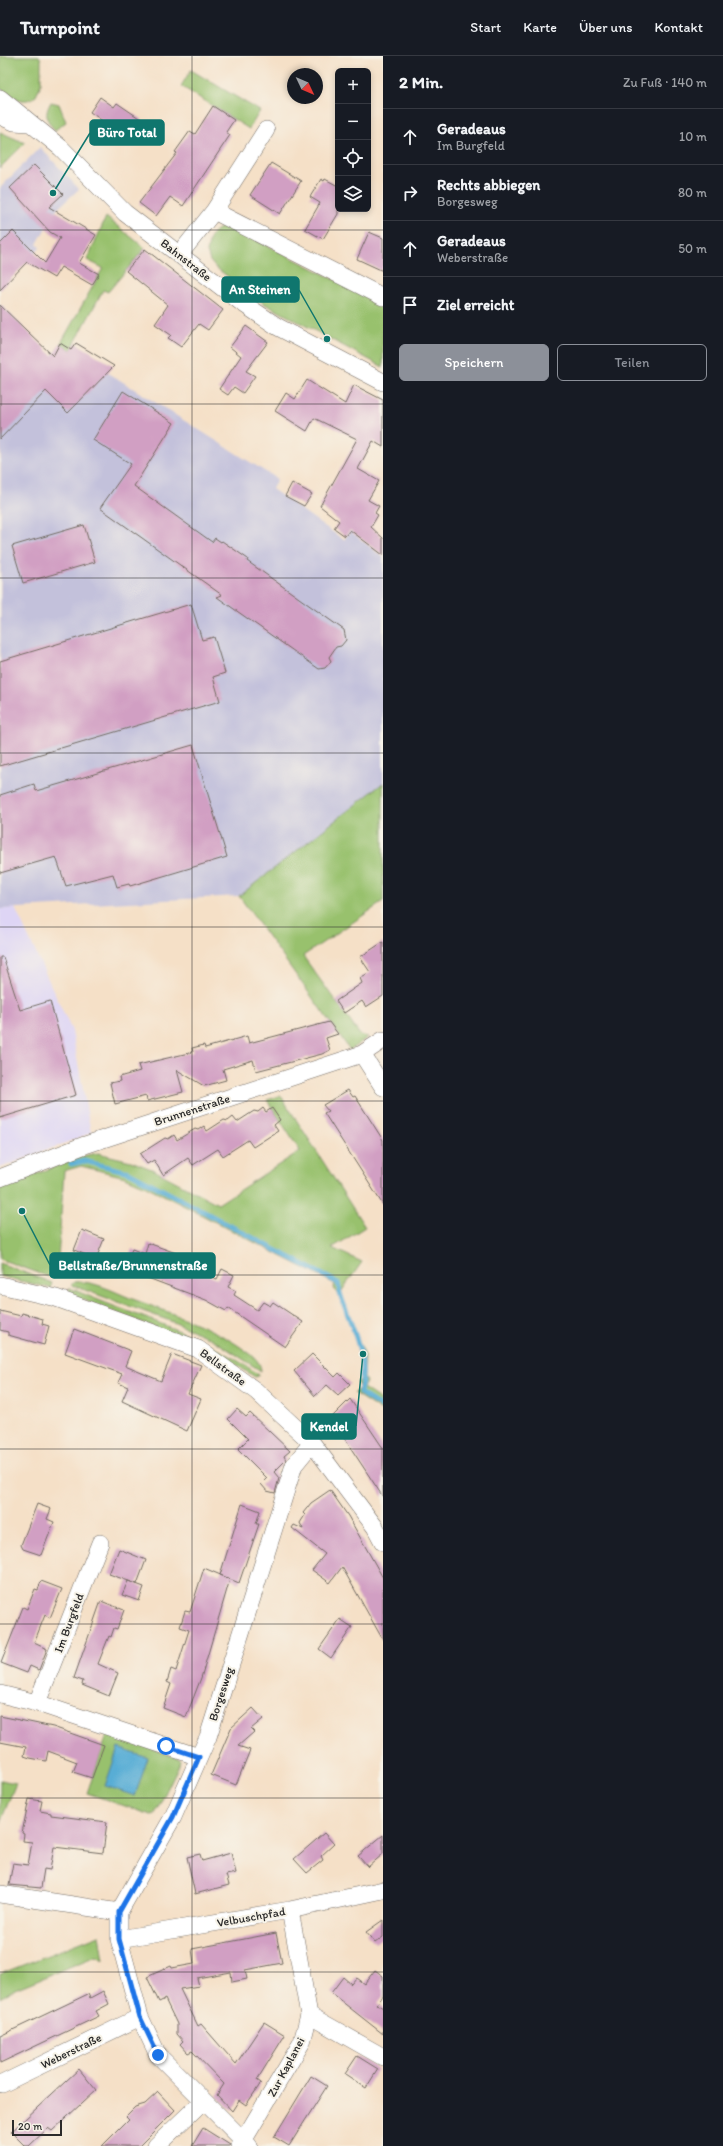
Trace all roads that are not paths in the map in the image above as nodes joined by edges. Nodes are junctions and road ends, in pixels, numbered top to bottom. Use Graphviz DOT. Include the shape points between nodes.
graph roads {
  1 [pos="0,98"];
  2 [pos="0,116"];
  3 [pos="29,123"];
  4 [pos="266,130"];
  5 [pos="214,211"];
  6 [pos="179,254"];
  7 [pos="383,297"];
  8 [pos="383,382"];
  9 [pos="383,1040"];
  10 [pos="362,1054"];
  11 [pos="383,1087"];
  12 [pos="0,1178"];
  13 [pos="0,1285"];
  14 [pos="312,1443"];
  15 [pos="383,1542"];
  16 [pos="100,1543"];
  17 [pos="0,1694"];
  18 [pos="38,1703"];
  19 [pos="199,1757"];
  20 [pos="383,1890"];
  21 [pos="0,1894"];
  22 [pos="290,1910"];
  23 [pos="119,1912"];
  24 [pos="119,1939"];
  25 [pos="308,2015"];
  26 [pos="140,2017"];
  27 [pos="383,2057"];
  28 [pos="2,2084"];
  29 [pos="203,2101"];
  30 [pos="244,2144"];
  31 [pos="156,2146"];
  1 -- 3 [label="street, Bahnstraße" via="19,111"];
  2 -- 3 [label="street, Bahnstraße" via="14,122"];
  3 -- 6 [label="street, Bahnstraße" via="61,148 125,213"];
  4 -- 5 [label="street"];
  5 -- 6 [label="street"];
  5 -- 7 [label="street"];
  6 -- 8 [label="street, Bahnstraße" via="278,327"];
  9 -- 10 [label="street, Brunnenstraße"];
  10 -- 11 [label="street"];
  10 -- 12 [label="street, Brunnenstraße" via="85,1145"];
  13 -- 14 [label="street, Bellstraße" via="56,1298 198,1349 256,1391"];
  14 -- 15 [label="street, Bellstraße" via="375,1527"];
  14 -- 19 [label="street, Borgesweg" via="294,1465 208,1737"];
  16 -- 18 [label="street, Im Burgfeld"];
  17 -- 18 [label="street"];
  18 -- 19 [label="street"];
  19 -- 23 [label="street, Borgesweg" via="173,1817"];
  20 -- 22 [label="street, Velbuschpfad"];
  21 -- 23 [label="street"];
  22 -- 24 [label="street, Velbuschpfad"];
  22 -- 25 [label="street, Zur Kaplanei"];
  23 -- 24 [label="street, Borgesweg"];
  24 -- 26 [label="street"];
  25 -- 27 [label="street"];
  25 -- 30 [label="street, Zur Kaplanei" via="302,2042"];
  26 -- 28 [label="street, Weberstraße"];
  26 -- 29 [label="street" via="158,2055"];
  29 -- 30 [label="street"];
  29 -- 31 [label="street"];
}
